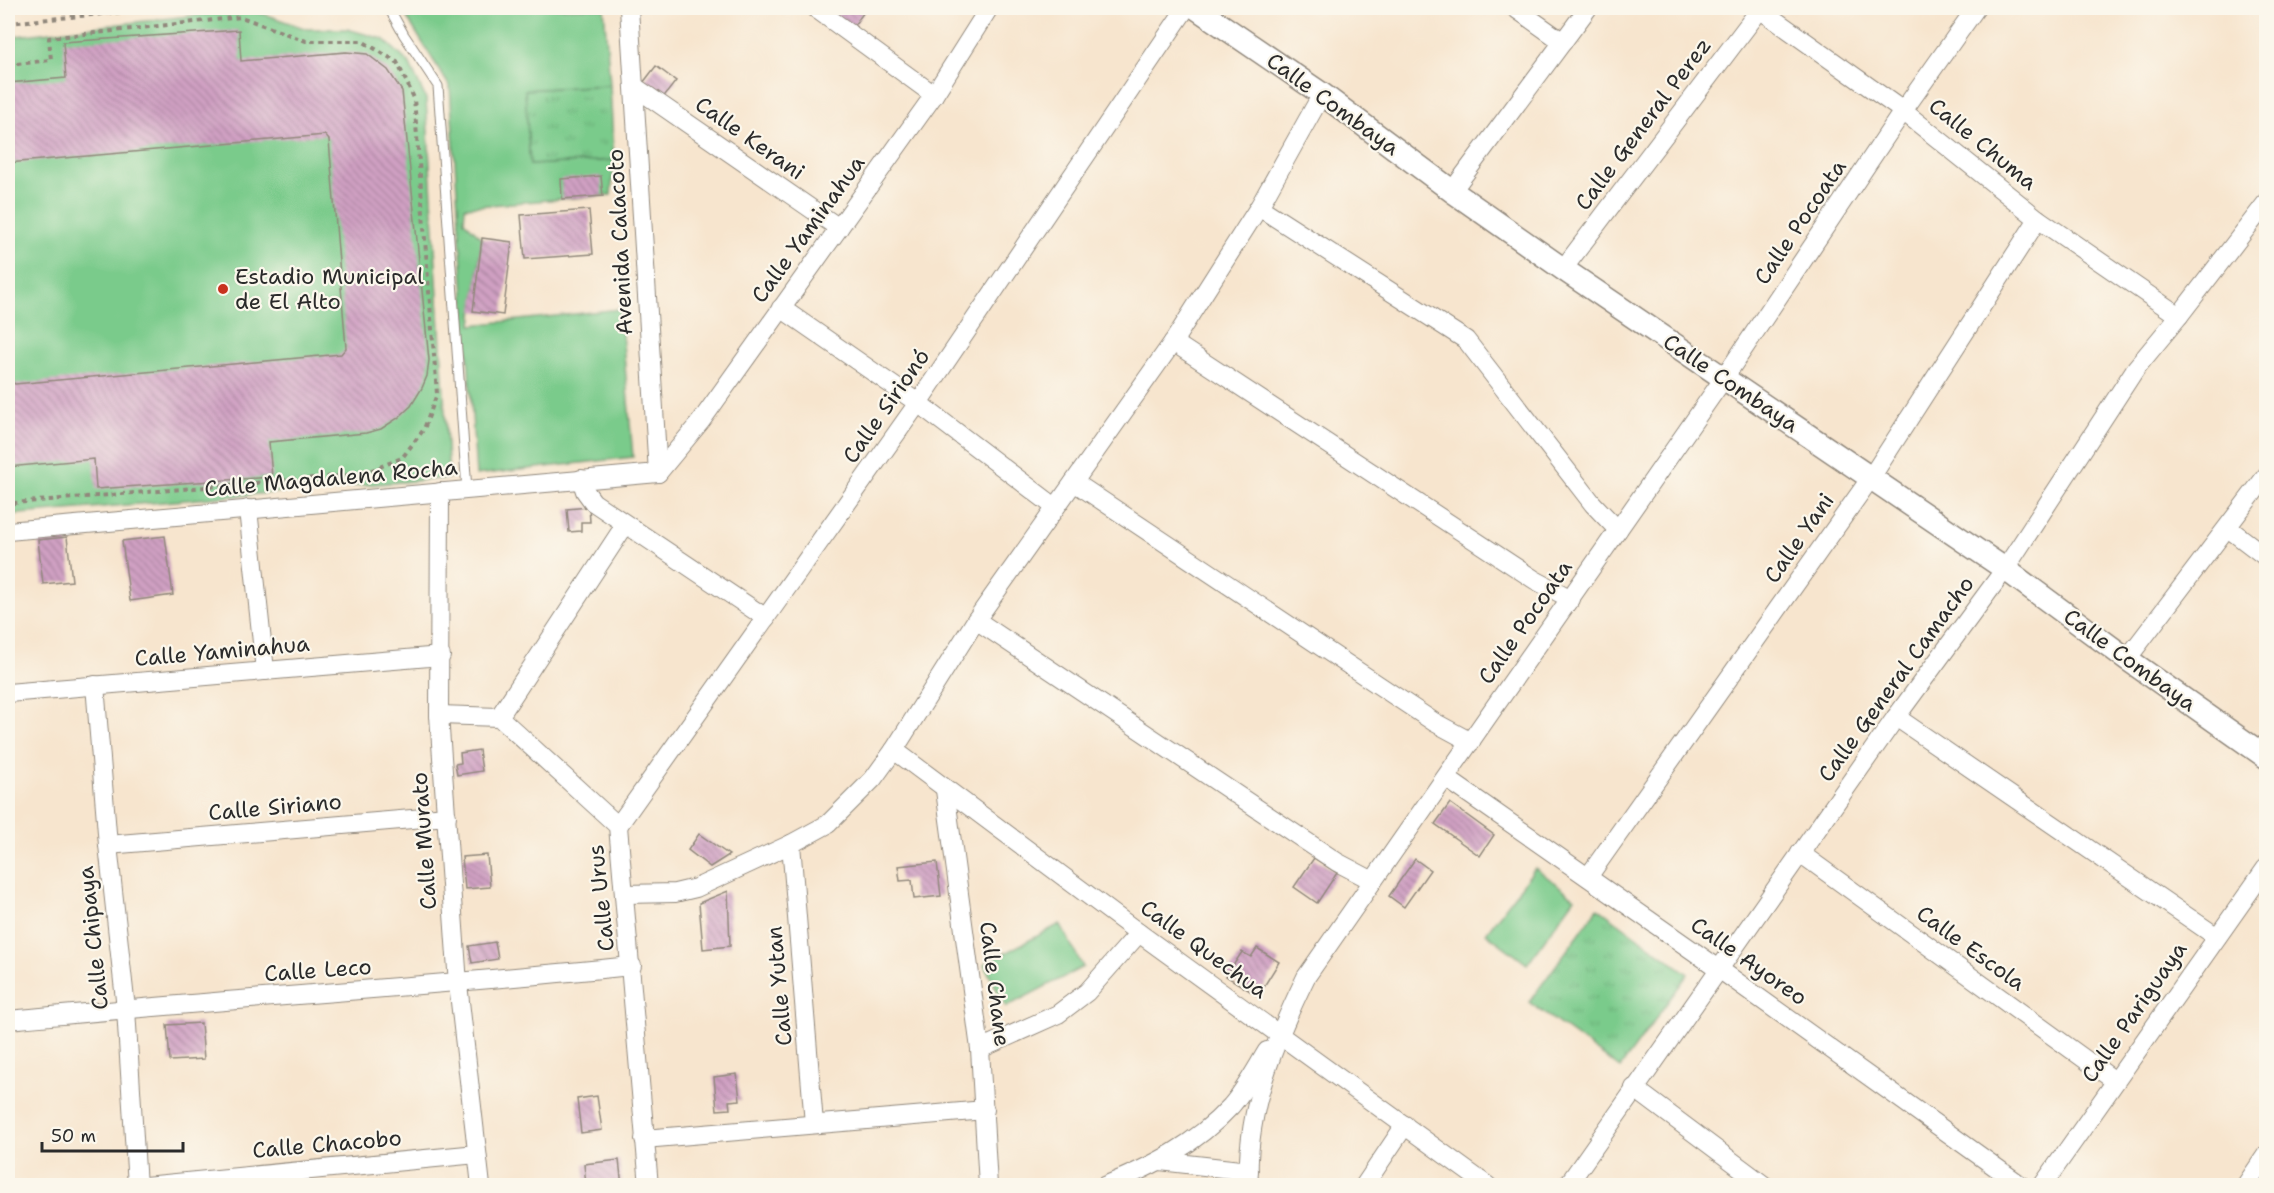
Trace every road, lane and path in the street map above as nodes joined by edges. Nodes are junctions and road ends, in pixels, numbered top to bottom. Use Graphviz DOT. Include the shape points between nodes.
graph roads {
  1 [pos="164,8"];
  2 [pos="389,8"];
  3 [pos="630,8"];
  4 [pos="815,8"];
  5 [pos="990,8"];
  6 [pos="1186,8"];
  7 [pos="1196,8"];
  8 [pos="1515,8"];
  9 [pos="1588,8"];
  10 [pos="1760,8"];
  11 [pos="1976,8"];
  12 [pos="8,23"];
  13 [pos="1563,42"];
  14 [pos="8,65"];
  15 [pos="635,87"];
  16 [pos="934,94"];
  17 [pos="1322,94"];
  18 [pos="1903,111"];
  19 [pos="1452,191"];
  20 [pos="2266,202"];
  21 [pos="1258,207"];
  22 [pos="2038,219"];
  23 [pos="839,228"];
  24 [pos="1563,269"];
  25 [pos="781,308"];
  26 [pos="2180,316"];
  27 [pos="1173,342"];
  28 [pos="1725,378"];
  29 [pos="918,403"];
  30 [pos="658,473"];
  31 [pos="2266,476"];
  32 [pos="582,479"];
  33 [pos="1870,479"];
  34 [pos="1074,482"];
  35 [pos="467,490"];
  36 [pos="440,492"];
  37 [pos="8,502"];
  38 [pos="1054,507"];
  39 [pos="248,509"];
  40 [pos="625,525"];
  41 [pos="2228,528"];
  42 [pos="1618,530"];
  43 [pos="8,531"];
  44 [pos="2266,556"];
  45 [pos="2005,569"];
  46 [pos="1571,599"];
  47 [pos="766,618"];
  48 [pos="976,620"];
  49 [pos="441,656"];
  50 [pos="2127,659"];
  51 [pos="265,671"];
  52 [pos="95,685"];
  53 [pos="8,693"];
  54 [pos="439,715"];
  55 [pos="499,717"];
  56 [pos="1896,717"];
  57 [pos="1471,742"];
  58 [pos="894,750"];
  59 [pos="2266,757"];
  60 [pos="1446,778"];
  61 [pos="945,790"];
  62 [pos="447,816"];
  63 [pos="618,826"];
  64 [pos="791,844"];
  65 [pos="108,845"];
  66 [pos="1800,853"];
  67 [pos="2266,868"];
  68 [pos="1588,877"];
  69 [pos="1373,882"];
  70 [pos="625,894"];
  71 [pos="1139,933"];
  72 [pos="2217,937"];
  73 [pos="632,966"];
  74 [pos="1719,969"];
  75 [pos="458,984"];
  76 [pos="126,1009"];
  77 [pos="8,1020"];
  78 [pos="1279,1033"];
  79 [pos="980,1049"];
  80 [pos="2115,1081"];
  81 [pos="1634,1088"];
  82 [pos="985,1110"];
  83 [pos="814,1124"];
  84 [pos="1405,1125"];
  85 [pos="645,1138"];
  86 [pos="477,1154"];
  87 [pos="2266,1155"];
  88 [pos="1160,1161"];
  89 [pos="1249,1178"];
  90 [pos="137,1185"];
  91 [pos="145,1185"];
  92 [pos="481,1185"];
  93 [pos="649,1185"];
  94 [pos="988,1185"];
  95 [pos="1104,1185"];
  96 [pos="1364,1185"];
  97 [pos="1488,1185"];
  98 [pos="1567,1185"];
  99 [pos="1765,1185"];
  100 [pos="2022,1185"];
  101 [pos="2042,1185"];
  102 [pos="2245,1185"];
  1 -- 12 [label="path"];
  2 -- 35 [label="lane" via="438,86"];
  3 -- 15 [label="street, Avenida Calacoto"];
  4 -- 16 [label="street"];
  5 -- 16 [label="street, Calle Yaminahua"];
  6 -- 29 [label="street, Calle Sirionó"];
  7 -- 17 [label="street, Calle Combaya"];
  8 -- 13 [label="street"];
  9 -- 13 [label="street"];
  10 -- 18 [label="street, Calle Chuma"];
  10 -- 24 [label="street, Calle General Perez"];
  11 -- 18 [label="street, Calle Pocoata"];
  13 -- 19 [label="street"];
  14 -- 37 [label="path" via="51,60 49,38 241,17 306,41 362,40 397,62 414,98 437,394 423,429 402,458 362,474"];
  15 -- 23 [label="street, Calle Kerani"];
  15 -- 30 [label="street, Avenida Calacoto"];
  16 -- 23 [label="street, Calle Yaminahua"];
  17 -- 19 [label="street, Calle Combaya"];
  17 -- 21 [label="street"];
  18 -- 22 [label="street, Calle Chuma"];
  18 -- 28 [label="street, Calle Pocoata"];
  19 -- 24 [label="street, Calle Combaya"];
  20 -- 26 [label="street, Calle General Camacho"];
  21 -- 27 [label="street"];
  21 -- 42 [label="street" via="1466,340 1593,504"];
  22 -- 26 [label="street, Calle Chuma"];
  22 -- 33 [label="street, Calle Yani"];
  23 -- 25 [label="street, Calle Yaminahua"];
  24 -- 28 [label="street, Calle Combaya"];
  25 -- 29 [label="street"];
  25 -- 30 [label="street, Calle Yaminahua" via="701,421"];
  26 -- 45 [label="street, Calle General Camacho" via="2136,368"];
  27 -- 34 [label="street"];
  27 -- 46 [label="street" via="1535,580"];
  28 -- 33 [label="street, Calle Combaya"];
  28 -- 42 [label="street, Calle Pocoata"];
  29 -- 38 [label="street"];
  29 -- 47 [label="street, Calle Sirionó"];
  30 -- 32 [label="street, Calle Magdalena Rocha"];
  31 -- 41 [label="street"];
  32 -- 35 [label="street, Calle Magdalena Rocha"];
  32 -- 40 [label="street" via="594,502"];
  33 -- 45 [label="street, Calle Combaya"];
  33 -- 68 [label="street, Calle Yani"];
  34 -- 38 [label="street"];
  34 -- 57 [label="street" via="1434,722"];
  35 -- 36 [label="street, Calle Magdalena Rocha"];
  36 -- 39 [label="street, Calle Magdalena Rocha"];
  36 -- 49 [label="street, Calle Murato"];
  38 -- 48 [label="street"];
  39 -- 43 [label="street, Calle Magdalena Rocha"];
  39 -- 51 [label="street"];
  40 -- 47 [label="street"];
  40 -- 55 [label="street"];
  41 -- 44 [label="street"];
  41 -- 50 [label="street"];
  42 -- 46 [label="street, Calle Pocoata"];
  45 -- 50 [label="street, Calle Combaya"];
  45 -- 56 [label="street, Calle General Camacho"];
  46 -- 57 [label="street, Calle Pocoata"];
  47 -- 63 [label="street, Calle Sirionó"];
  48 -- 58 [label="street"];
  48 -- 69 [label="street" via="1337,862"];
  49 -- 51 [label="street, Calle Yaminahua"];
  49 -- 54 [label="street, Calle Murato"];
  50 -- 59 [label="street, Calle Combaya"];
  51 -- 52 [label="street, Calle Yaminahua"];
  52 -- 53 [label="street, Calle Yaminahua"];
  52 -- 65 [label="street, Calle Chipaya"];
  54 -- 55 [label="street"];
  54 -- 62 [label="street, Calle Murato"];
  55 -- 63 [label="street, Calle Urus"];
  56 -- 66 [label="street, Calle General Camacho"];
  56 -- 72 [label="street"];
  57 -- 60 [label="street, Calle Pocoata"];
  58 -- 61 [label="street, Calle Quechua"];
  58 -- 64 [label="street" via="873,779 828,824"];
  60 -- 68 [label="street, Calle Ayoreo"];
  60 -- 69 [label="street, Calle Pocoata"];
  61 -- 71 [label="street, Calle Quechua"];
  61 -- 79 [label="street, Calle Chane"];
  62 -- 65 [label="street, Calle Siriano"];
  62 -- 75 [label="street, Calle Murato"];
  63 -- 70 [label="street, Calle Urus"];
  64 -- 70 [label="street" via="696,888"];
  64 -- 83 [label="street, Calle Yutan"];
  65 -- 76 [label="street, Calle Chipaya"];
  66 -- 74 [label="street, Calle General Camacho"];
  66 -- 80 [label="street, Calle Escola"];
  67 -- 72 [label="street, Calle Pariguaya"];
  68 -- 74 [label="street, Calle Ayoreo"];
  69 -- 78 [label="street, Calle Pocoata" via="1306,977"];
  70 -- 73 [label="street, Calle Urus"];
  71 -- 78 [label="street, Calle Quechua"];
  71 -- 79 [label="street" via="1088,992 1058,1014"];
  72 -- 80 [label="street, Calle Pariguaya"];
  73 -- 75 [label="street, Calle Leco"];
  73 -- 85 [label="street, Calle Urus"];
  74 -- 81 [label="street, Calle General Camacho"];
  74 -- 100 [label="street, Calle Ayoreo"];
  75 -- 76 [label="street, Calle Leco"];
  75 -- 86 [label="street, Calle Murato"];
  76 -- 77 [label="street, Calle Leco"];
  76 -- 90 [label="street, Calle Chipaya"];
  78 -- 84 [label="street, Calle Quechua"];
  78 -- 88 [label="street" via="1233,1104 1197,1138"];
  78 -- 89 [label="street, Calle Pocoata" via="1254,1112"];
  79 -- 82 [label="street, Calle Chane"];
  80 -- 101 [label="street, Calle Pariguaya"];
  81 -- 98 [label="street, Calle General Camacho"];
  81 -- 99 [label="street"];
  82 -- 83 [label="street"];
  82 -- 94 [label="street, Calle Chane"];
  83 -- 85 [label="street"];
  84 -- 96 [label="street"];
  84 -- 97 [label="street, Calle Quechua"];
  85 -- 93 [label="street, Calle Urus"];
  86 -- 91 [label="street, Calle Chacobo"];
  86 -- 92 [label="street, Calle Murato"];
  87 -- 102 [label="street"];
  88 -- 89 [label="street"];
  88 -- 95 [label="street"];
}
